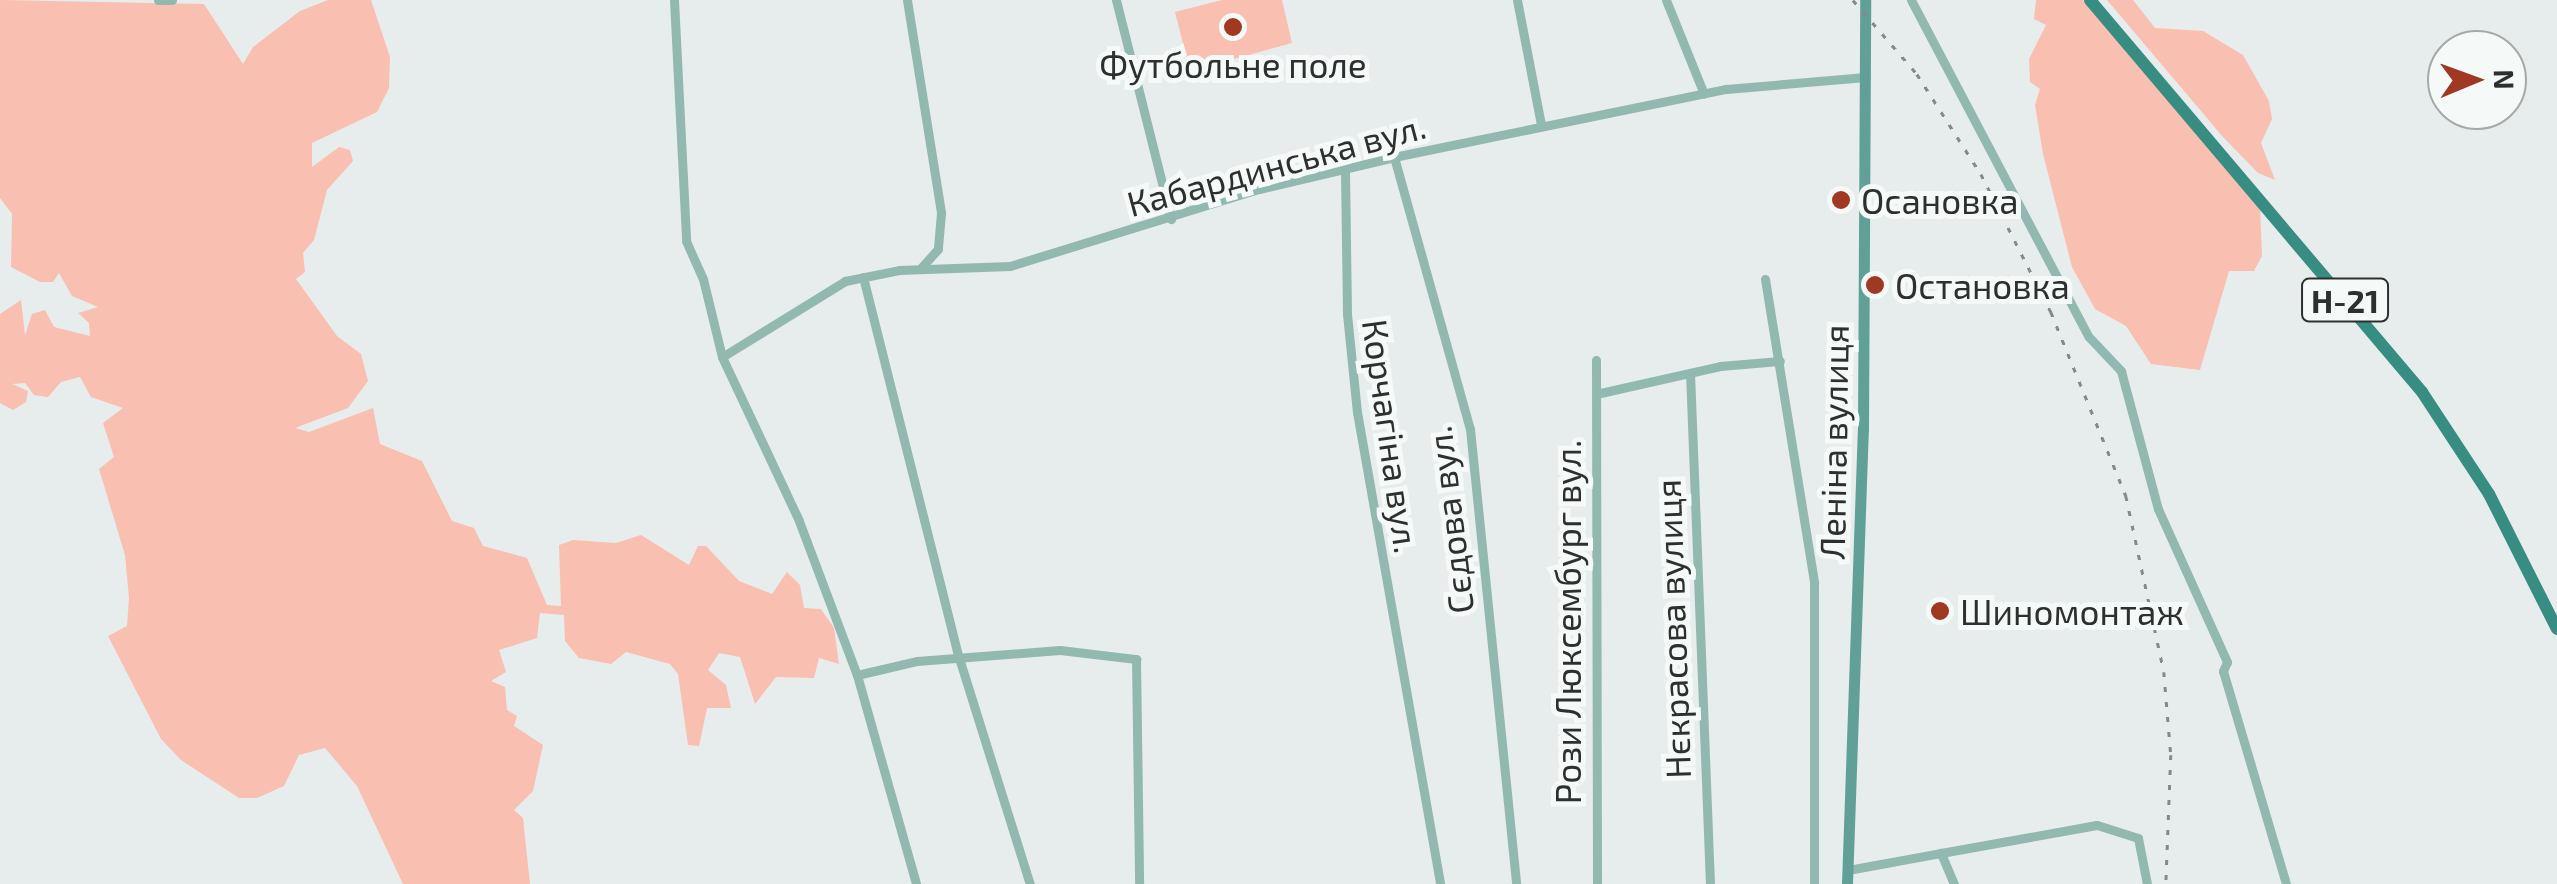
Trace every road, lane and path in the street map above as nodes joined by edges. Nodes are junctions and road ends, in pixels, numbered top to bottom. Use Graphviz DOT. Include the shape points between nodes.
graph roads {
  1 [pos="158,0"];
  2 [pos="172,0"];
  3 [pos="674,0"];
  4 [pos="907,0"];
  5 [pos="1116,0"];
  6 [pos="1517,0"];
  7 [pos="1666,0"];
  8 [pos="1866,0"];
  9 [pos="1910,0"];
  10 [pos="2090,0"];
  11 [pos="1865,77"];
  12 [pos="1704,94"];
  13 [pos="1541,125"];
  14 [pos="1394,157"];
  15 [pos="1344,171"];
  16 [pos="1171,218"];
  17 [pos="920,268"];
  18 [pos="864,277"];
  19 [pos="1766,279"];
  20 [pos="722,357"];
  21 [pos="1596,360"];
  22 [pos="1780,361"];
  23 [pos="1690,372"];
  24 [pos="1596,394"];
  25 [pos="2557,629"];
  26 [pos="959,658"];
  27 [pos="857,675"];
  28 [pos="1942,853"];
  29 [pos="1848,870"];
  30 [pos="916,884"];
  31 [pos="1030,884"];
  32 [pos="1138,884"];
  33 [pos="1440,884"];
  34 [pos="1516,884"];
  35 [pos="1596,884"];
  36 [pos="1710,884"];
  37 [pos="1814,884"];
  38 [pos="1846,884"];
  39 [pos="1954,884"];
  40 [pos="2147,884"];
  41 [pos="2286,884"];
  1 -- 2 [label="street"];
  3 -- 20 [label="street" via="681,214"];
  4 -- 17 [label="street" via="940,213 938,249"];
  5 -- 16 [label="street"];
  6 -- 13 [label="street"];
  7 -- 12 [label="street"];
  8 -- 11 [label="main road, Леніна вулиця"];
  9 -- 41 [label="street" via="2089,337 2121,371 2158,509 2227,662 2223,671"];
  10 -- 25 [label="main road, Н-21" via="2422,392 2489,494"];
  11 -- 12 [label="street, Кабардинська вул." via="1794,79"];
  11 -- 29 [label="main road, Леніна вулиця" via="1863,429"];
  12 -- 13 [label="street, Кабардинська вул."];
  13 -- 14 [label="street, Кабардинська вул."];
  14 -- 15 [label="street, Кабардинська вул."];
  14 -- 34 [label="street, Сєдова вул." via="1470,430"];
  15 -- 16 [label="street, Кабардинська вул."];
  15 -- 33 [label="street, Корчагіна вул." via="1357,412"];
  16 -- 17 [label="street, Кабардинська вул." via="1010,266"];
  17 -- 18 [label="street, Кабардинська вул."];
  18 -- 20 [label="street, Кабардинська вул." via="828,286"];
  18 -- 26 [label="street"];
  19 -- 22 [label="street"];
  20 -- 27 [label="street" via="799,521"];
  21 -- 24 [label="street, Рози Люксембург вул."];
  22 -- 23 [label="street"];
  22 -- 37 [label="street" via="1814,583"];
  23 -- 24 [label="street"];
  23 -- 36 [label="street, Нєкрасова вулиця"];
  24 -- 35 [label="street, Рози Люксембург вул."];
  26 -- 27 [label="street"];
  26 -- 31 [label="street"];
  26 -- 32 [label="street" via="1060,650 1136,660"];
  27 -- 30 [label="street"];
  28 -- 29 [label="street"];
  28 -- 39 [label="street"];
  28 -- 40 [label="street" via="2080,826 2138,838"];
  29 -- 38 [label="main road, Леніна вулиця"];
}
